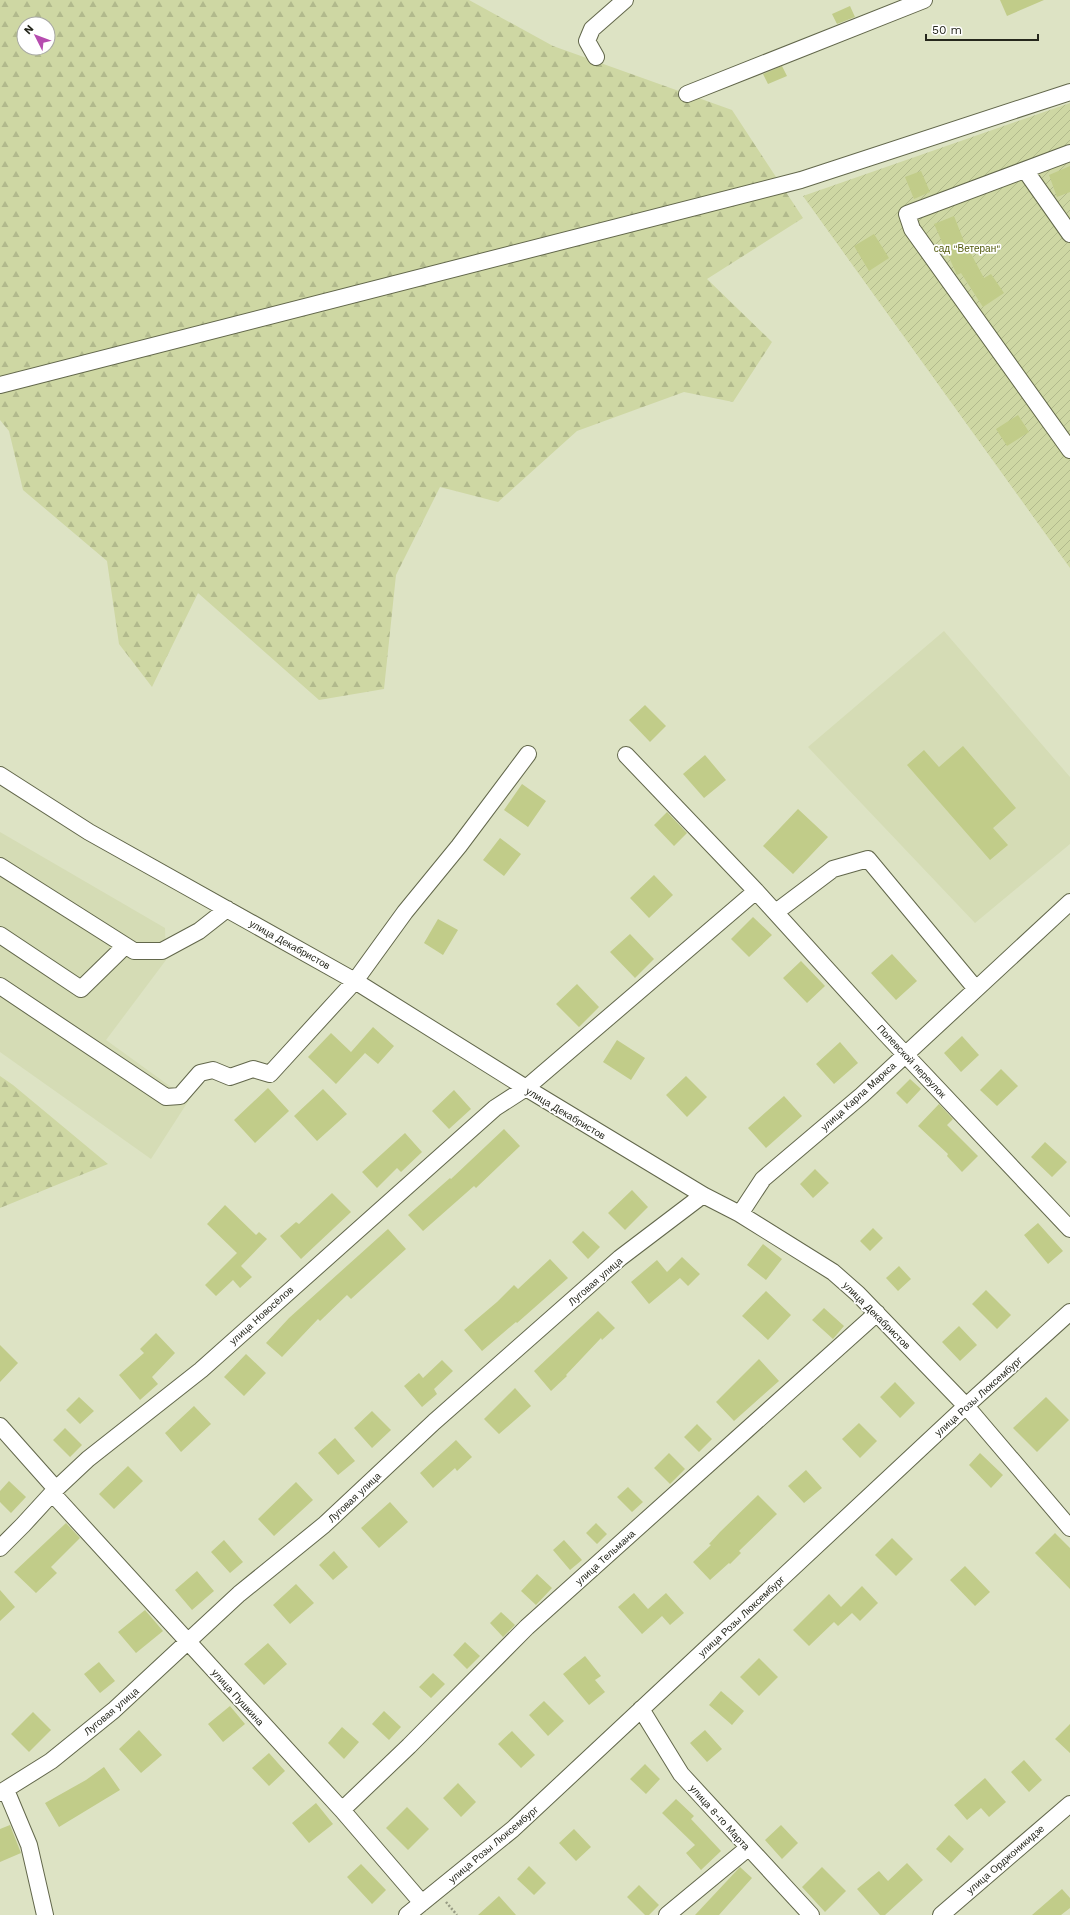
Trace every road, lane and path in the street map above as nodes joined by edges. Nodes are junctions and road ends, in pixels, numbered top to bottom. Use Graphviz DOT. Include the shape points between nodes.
graph roads {
  1 [pos="625,0"];
  2 [pos="924,0"];
  3 [pos="596,57"];
  4 [pos="1070,92"];
  5 [pos="687,94"];
  6 [pos="1070,154"];
  7 [pos="1025,170"];
  8 [pos="1070,234"];
  9 [pos="0,385"];
  10 [pos="1070,450"];
  11 [pos="528,754"];
  12 [pos="626,755"];
  13 [pos="0,775"];
  14 [pos="0,866"];
  15 [pos="756,891"];
  16 [pos="1070,902"];
  17 [pos="227,909"];
  18 [pos="776,912"];
  19 [pos="0,935"];
  20 [pos="125,946"];
  21 [pos="355,980"];
  22 [pos="0,986"];
  23 [pos="976,989"];
  24 [pos="905,1054"];
  25 [pos="526,1088"];
  26 [pos="703,1195"];
  27 [pos="740,1214"];
  28 [pos="1070,1229"];
  29 [pos="1070,1312"];
  30 [pos="877,1313"];
  31 [pos="966,1406"];
  32 [pos="0,1426"];
  33 [pos="54,1491"];
  34 [pos="1070,1528"];
  35 [pos="0,1548"];
  36 [pos="188,1642"];
  37 [pos="641,1709"];
  38 [pos="3,1791"];
  39 [pos="1070,1804"];
  40 [pos="342,1810"];
  41 [pos="748,1848"];
  42 [pos="422,1903"];
  43 [pos="45,1915"];
  44 [pos="407,1915"];
  45 [pos="667,1915"];
  46 [pos="811,1915"];
  47 [pos="941,1915"];
  1 -- 3 [label="street" via="592,29 586,41"];
  2 -- 5 [label="street"];
  4 -- 9 [label="street" via="802,180"];
  6 -- 7 [label="street"];
  7 -- 8 [label="street"];
  7 -- 10 [label="street" via="907,214 912,229"];
  11 -- 21 [label="street" via="459,846 404,912"];
  12 -- 15 [label="street, Полевской переулок"];
  13 -- 17 [label="street, улица Декабристов" via="89,832"];
  14 -- 20 [label="street"];
  15 -- 18 [label="street, Полевской переулок"];
  15 -- 25 [label="street, улица Новосёлов"];
  16 -- 23 [label="street, улица Карла Маркса"];
  17 -- 20 [label="street" via="198,931 162,951 134,951"];
  17 -- 21 [label="street, улица Декабристов"];
  18 -- 23 [label="street" via="833,869 868,860"];
  18 -- 24 [label="street, Полевской переулок"];
  19 -- 20 [label="street" via="81,989"];
  21 -- 22 [label="street" via="270,1074 253,1068 230,1077 213,1070 200,1073 180,1096 166,1097"];
  21 -- 25 [label="street, улица Декабристов"];
  23 -- 24 [label="street, улица Карла Маркса"];
  24 -- 27 [label="street, улица Карла Маркса" via="862,1095 763,1179"];
  24 -- 28 [label="street, Полевской переулок"];
  25 -- 26 [label="street, улица Декабристов"];
  25 -- 33 [label="street, улица Новосёлов" via="495,1108 201,1370 88,1459"];
  26 -- 27 [label="street, улица Декабристов"];
  26 -- 36 [label="street, Луговая улица" via="620,1258 434,1422 324,1525 238,1594"];
  27 -- 30 [label="street, улица Декабристов" via="832,1272"];
  29 -- 31 [label="street, улица Розы Люксембург"];
  30 -- 31 [label="street, улица Декабристов"];
  30 -- 40 [label="street, улица Тельмана" via="527,1627"];
  31 -- 34 [label="street, улица Декабристов"];
  31 -- 37 [label="street, улица Розы Люксембург"];
  32 -- 33 [label="street, улица Пушкина"];
  33 -- 35 [label="street, улица Новосёлов"];
  33 -- 36 [label="street, улица Пушкина"];
  36 -- 38 [label="street, Луговая улица" via="114,1710 51,1761"];
  36 -- 40 [label="street, улица Пушкина"];
  37 -- 41 [label="street, улица 8-го Марта" via="680,1774"];
  37 -- 42 [label="street, улица Розы Люксембург" via="514,1829"];
  38 -- 43 [label="street" via="29,1845"];
  39 -- 47 [label="street, улица Орджоникидзе"];
  40 -- 42 [label="street, улица Пушкина"];
  41 -- 45 [label="street"];
  41 -- 46 [label="street, улица 8-го Марта"];
  42 -- 44 [label="street, улица Розы Люксембург"];
}
